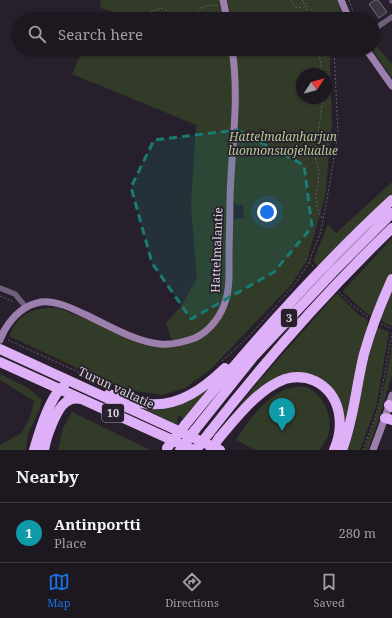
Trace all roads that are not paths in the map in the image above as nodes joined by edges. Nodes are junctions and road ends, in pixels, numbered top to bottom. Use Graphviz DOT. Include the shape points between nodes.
graph roads {
  1 [pos="223,0"];
  2 [pos="341,0"];
  3 [pos="225,12"];
  4 [pos="346,12"];
  5 [pos="392,17"];
  6 [pos="380,25"];
  7 [pos="233,56"];
  8 [pos="371,56"];
  9 [pos="392,86"];
  10 [pos="392,200"];
  11 [pos="392,213"];
  12 [pos="392,228"];
  13 [pos="392,279"];
  14 [pos="0,288"];
  15 [pos="23,306"];
  16 [pos="3,340"];
  17 [pos="0,349"];
  18 [pos="239,358"];
  19 [pos="0,362"];
  20 [pos="33,377"];
  21 [pos="76,384"];
  22 [pos="60,389"];
  23 [pos="87,389"];
  24 [pos="392,395"];
  25 [pos="81,399"];
  26 [pos="53,400"];
  27 [pos="390,406"];
  28 [pos="389,419"];
  29 [pos="166,449"];
  30 [pos="34,450"];
  31 [pos="44,450"];
  32 [pos="180,450"];
  33 [pos="195,450"];
  34 [pos="211,450"];
  35 [pos="220,450"];
  36 [pos="334,450"];
  37 [pos="342,450"];
  38 [pos="373,450"];
  1 -- 3 [label="street"];
  2 -- 4 [label="street"];
  5 -- 6 [label="street"];
  7 -- 15 [label="street, Hattelmalantie" via="235,96 228,284 226,300 216,321 205,332 189,340 159,344 138,338 68,307 42,302"];
  8 -- 9 [label="street"];
  10 -- 18 [label="highway" via="285,306"];
  11 -- 32 [label="highway, 3, bridge" via="254,356"];
  12 -- 33 [label="highway, 3, bridge" via="300,322"];
  13 -- 37 [label="highway" via="364,354 349,429"];
  14 -- 15 [label="street" via="15,294"];
  15 -- 16 [label="street, Hattelmalantie, bridge" via="4,331"];
  17 -- 21 [label="highway, Turun valtatie / 10"];
  18 -- 23 [label="highway" via="194,393 171,403 147,404"];
  18 -- 29 [label="highway, bridge"];
  19 -- 20 [label="highway, Turun valtatie / 10"];
  20 -- 22 [label="highway, Turun valtatie / 10"];
  20 -- 26 [label="highway" via="47,390"];
  21 -- 22 [label="highway" via="67,384"];
  21 -- 23 [label="highway, Turun valtatie / 10"];
  22 -- 25 [label="highway, Turun valtatie / 10"];
  22 -- 26 [label="highway"];
  23 -- 35 [label="highway, Turun valtatie / 10"];
  24 -- 27 [label="street"];
  25 -- 31 [label="highway" via="70,399 60,408"];
  25 -- 33 [label="highway, Turun valtatie / 10"];
  26 -- 30 [label="highway"];
  27 -- 28 [label="street"];
  28 -- 38 [label="street"];
  34 -- 36 [label="highway, bridge" via="249,405 272,385 288,378 310,379 322,385 337,402 340,420"];
}
